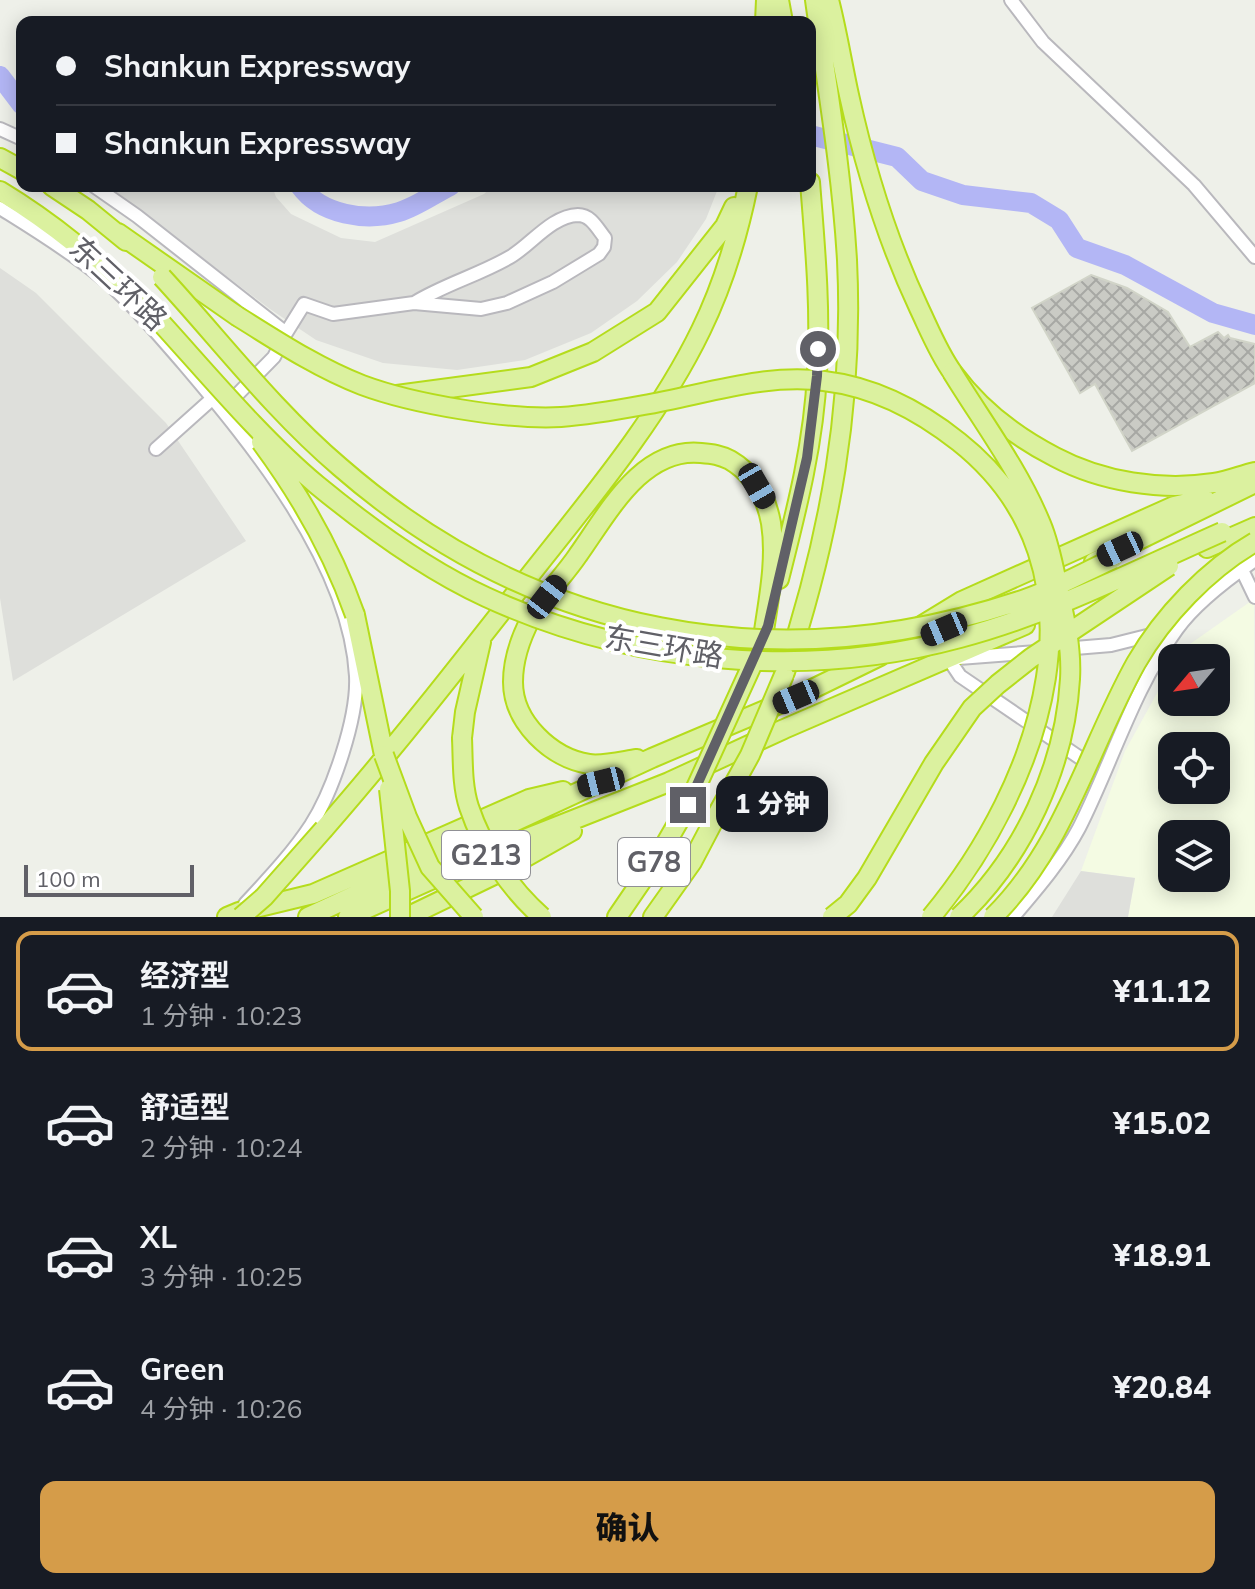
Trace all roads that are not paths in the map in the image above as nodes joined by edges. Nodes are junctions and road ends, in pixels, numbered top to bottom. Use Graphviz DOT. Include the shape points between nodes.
graph roads {
  1 [pos="815,0"];
  2 [pos="829,0"];
  3 [pos="1011,0"];
  4 [pos="0,191"];
  5 [pos="60,192"];
  6 [pos="103,192"];
  7 [pos="743,192"];
  8 [pos="744,192"];
  9 [pos="811,192"];
  10 [pos="0,208"];
  11 [pos="118,233"];
  12 [pos="1255,257"];
  13 [pos="414,303"];
  14 [pos="286,333"];
  15 [pos="952,372"];
  16 [pos="216,391"];
  17 [pos="397,395"];
  18 [pos="223,410"];
  19 [pos="156,449"];
  20 [pos="1255,472"];
  21 [pos="1255,483"];
  22 [pos="1255,494"];
  23 [pos="1255,518"];
  24 [pos="1255,527"];
  25 [pos="1222,532"];
  26 [pos="1255,542"];
  27 [pos="1255,560"];
  28 [pos="1242,570"];
  29 [pos="1255,597"];
  30 [pos="1178,627"];
  31 [pos="482,636"];
  32 [pos="763,638"];
  33 [pos="1111,645"];
  34 [pos="948,658"];
  35 [pos="1146,682"];
  36 [pos="384,755"];
  37 [pos="652,758"];
  38 [pos="1103,773"];
  39 [pos="601,782"];
  40 [pos="627,801"];
  41 [pos="236,915"];
  42 [pos="308,917"];
  43 [pos="348,917"];
  44 [pos="400,917"];
  45 [pos="407,917"];
  46 [pos="474,917"];
  47 [pos="542,917"];
  48 [pos="617,917"];
  49 [pos="653,917"];
  50 [pos="832,917"];
  51 [pos="931,917"];
  52 [pos="959,917"];
  53 [pos="993,917"];
  54 [pos="1013,917"];
  1 -- 49 [label="highway, G78, bridge" via="847,259 848,329 838,466 826,531 784,675 750,755 692,862"];
  2 -- 15 [label="highway" via="887,230"];
  3 -- 12 [label="street" via="1043,42 1194,185"];
  4 -- 16 [label="highway, 东三环路, bridge" via="76,242 143,303"];
  5 -- 11 [label="highway, 东三环路"];
  6 -- 14 [label="street"];
  7 -- 17 [label="highway" via="725,226 657,312 593,352 531,377"];
  8 -- 31 [label="highway" via="723,277 675,379 615,467"];
  9 -- 32 [label="highway, G78" via="817,376 807,458"];
  10 -- 16 [label="street" via="96,273"];
  11 -- 17 [label="highway, bridge" via="277,342 333,373"];
  11 -- 22 [label="highway, 东三环路, bridge" via="339,467 448,547 503,577 626,620 694,633 809,641 943,623 1023,600"];
  13 -- 13 [label="street" via="481,309 507,303 599,254 605,238 589,217 565,218 511,257"];
  13 -- 14 [label="street" via="333,314 304,304"];
  14 -- 18 [label="street" via="274,357"];
  15 -- 20 [label="highway, bridge" via="1004,426 1069,465 1102,476 1177,485 1214,483"];
  15 -- 52 [label="highway, bridge" via="1041,525 1063,609 1070,678 1056,760 1040,802 1000,870"];
  16 -- 18 [label="street"];
  16 -- 19 [label="street"];
  16 -- 25 [label="highway, 东三环路, bridge" via="316,483 427,566 539,618 613,642 683,655 802,660 871,655 958,639 1056,605"];
  16 -- 36 [label="highway, bridge" via="290,483 340,571 355,615"];
  17 -- 51 [label="highway, bridge" via="511,415 557,417 770,381 824,381 913,409 971,452 1002,485 1036,550 1049,602 1050,658 1041,709 1021,769 989,834"];
  18 -- 41 [label="street" via="316,545 346,623 356,677 351,724 312,824"];
  21 -- 37 [label="highway, G213" via="1000,606"];
  23 -- 25 [label="highway"];
  24 -- 34 [label="highway"];
  25 -- 50 [label="highway, bridge" via="1031,658 972,708 867,878"];
  26 -- 53 [label="highway, bridge" via="1206,579 1154,637 1111,712 1068,812 1033,872"];
  27 -- 28 [label="street, G213"];
  28 -- 29 [label="street"];
  28 -- 30 [label="street, G213"];
  30 -- 33 [label="street, G213"];
  30 -- 35 [label="street"];
  31 -- 41 [label="highway, bridge" via="324,829 264,897"];
  31 -- 47 [label="highway, bridge" via="462,738 468,806 519,897"];
  32 -- 37 [label="highway" via="772,562 765,500 748,471 720,455 686,451 666,457 623,492 532,616 512,684 532,732 553,750 590,764"];
  32 -- 48 [label="highway, G78, bridge" via="688,805"];
  33 -- 34 [label="street, G213"];
  33 -- 35 [label="street" via="1136,656"];
  34 -- 38 [label="street" via="960,676"];
  34 -- 40 [label="highway, G213"];
  35 -- 38 [label="street"];
  36 -- 44 [label="highway, bridge"];
  36 -- 46 [label="highway, bridge" via="430,867"];
  37 -- 39 [label="highway, G213"];
  38 -- 54 [label="street" via="1077,831"];
  39 -- 41 [label="highway" via="529,799 313,894"];
  39 -- 42 [label="highway, G213"];
  40 -- 43 [label="highway, G213" via="502,848"];
  40 -- 45 [label="highway"];
}
